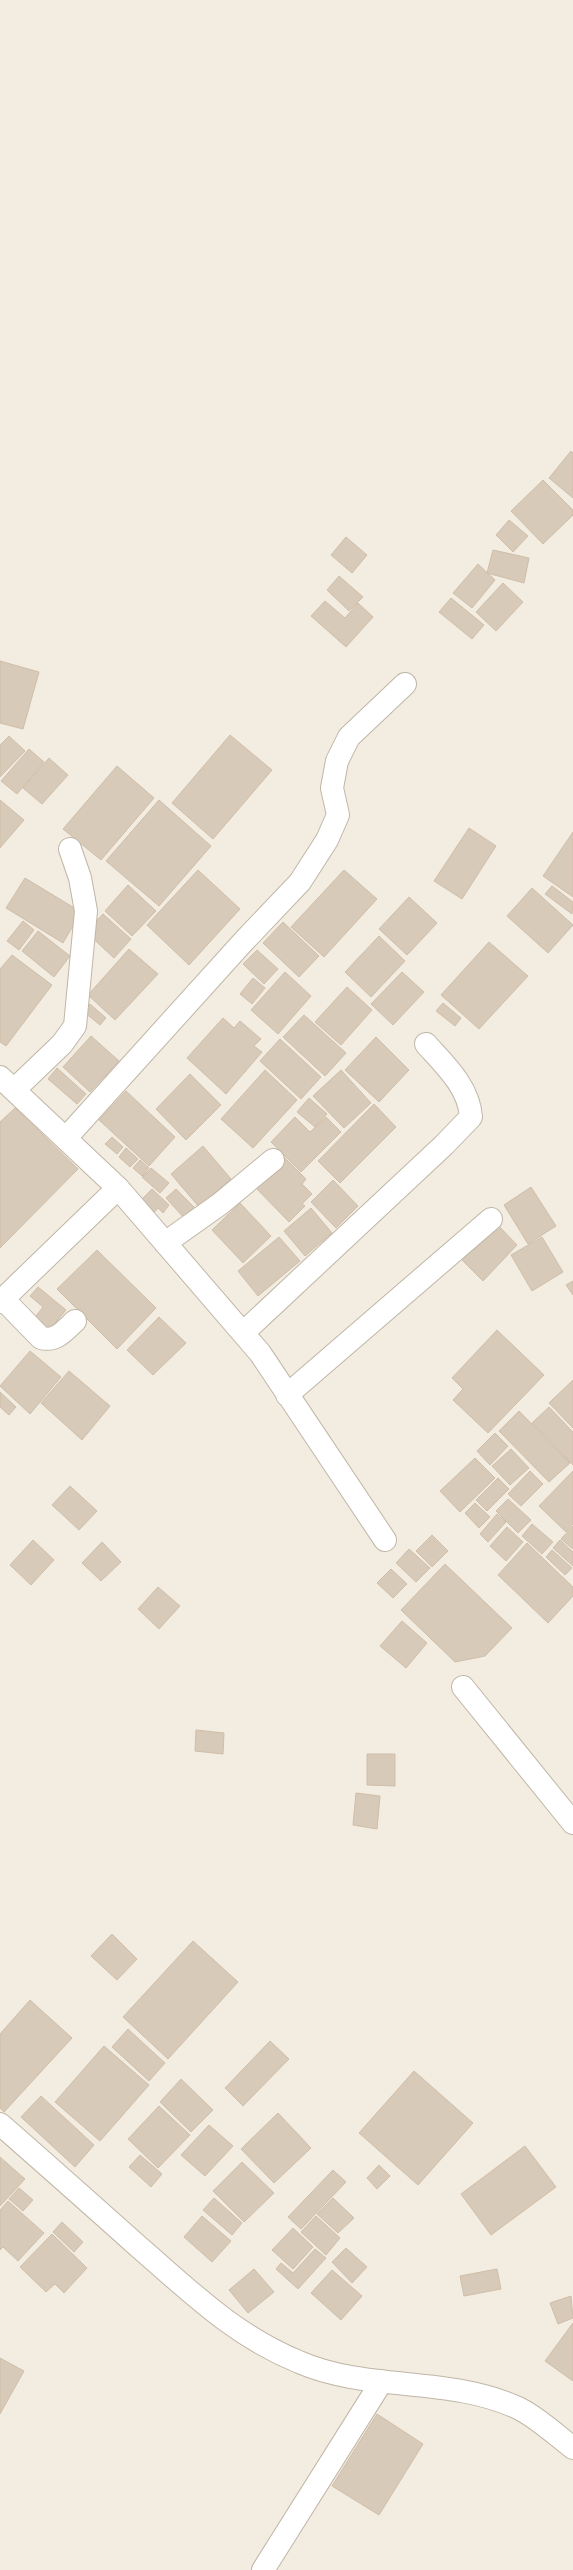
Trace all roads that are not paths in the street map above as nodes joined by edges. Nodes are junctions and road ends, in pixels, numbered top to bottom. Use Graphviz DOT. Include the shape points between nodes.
graph roads {
  1 [pos="405,684"];
  2 [pos="70,849"];
  3 [pos="426,1044"];
  4 [pos="7,1083"];
  5 [pos="66,1138"];
  6 [pos="273,1160"];
  7 [pos="118,1188"];
  8 [pos="491,1219"];
  9 [pos="165,1242"];
  10 [pos="2,1300"];
  11 [pos="75,1321"];
  12 [pos="243,1333"];
  13 [pos="287,1395"];
  14 [pos="385,1540"];
  15 [pos="464,1687"];
  16 [pos="573,1823"];
  17 [pos="0,2124"];
  18 [pos="382,2381"];
  19 [pos="573,2448"];
  20 [pos="263,2570"];
  1 -- 5 [label="street" via="349,737 337,761 332,788 338,815 327,840 300,882"];
  2 -- 4 [label="street" via="80,878 86,911 75,1026 62,1044"];
  3 -- 12 [label="street" via="453,1073 470,1102 471,1116 444,1145"];
  4 -- 5 [label="street"];
  5 -- 7 [label="street"];
  6 -- 9 [label="street" via="220,1204"];
  7 -- 9 [label="street"];
  7 -- 10 [label="street"];
  8 -- 13 [label="street"];
  9 -- 12 [label="street"];
  10 -- 11 [label="street" via="41,1338 50,1340 57,1337"];
  12 -- 13 [label="street" via="260,1353"];
  13 -- 14 [label="street"];
  15 -- 16 [label="street"];
  17 -- 18 [label="street" via="204,2304 242,2334 300,2363"];
  18 -- 19 [label="street" via="437,2386 488,2397 519,2408"];
  18 -- 20 [label="street"];
}
